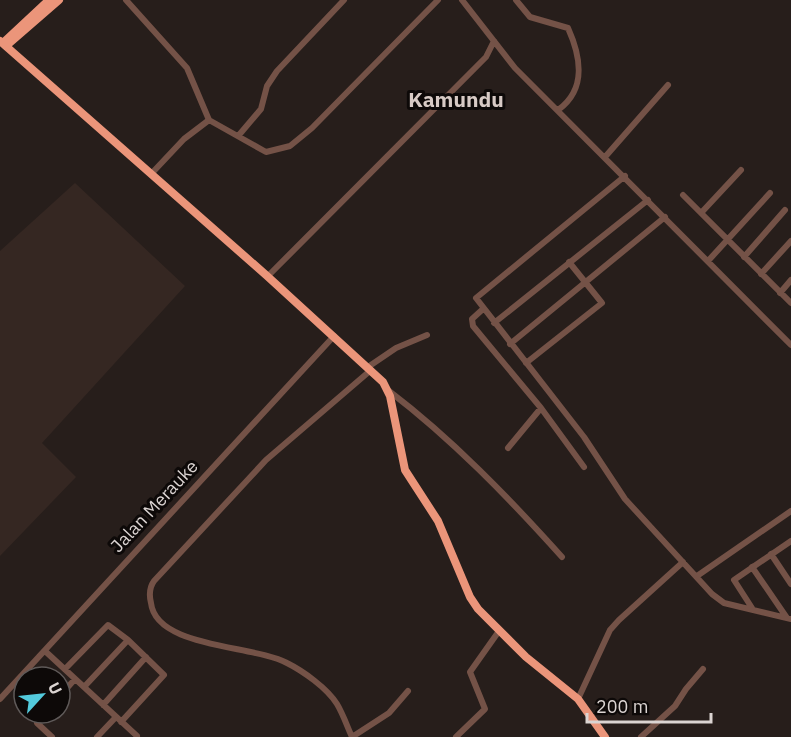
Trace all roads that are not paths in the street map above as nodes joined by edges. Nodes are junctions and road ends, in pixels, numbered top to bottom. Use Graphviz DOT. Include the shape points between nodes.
graph roads {
  1 [pos="126,0"];
  2 [pos="344,0"];
  3 [pos="438,0"];
  4 [pos="462,0"];
  5 [pos="516,0"];
  6 [pos="49,1"];
  7 [pos="494,41"];
  8 [pos="2,45"];
  9 [pos="668,85"];
  10 [pos="558,110"];
  11 [pos="208,120"];
  12 [pos="239,135"];
  13 [pos="605,157"];
  14 [pos="741,170"];
  15 [pos="152,173"];
  16 [pos="625,176"];
  17 [pos="770,193"];
  18 [pos="683,195"];
  19 [pos="648,200"];
  20 [pos="785,210"];
  21 [pos="701,213"];
  22 [pos="665,217"];
  23 [pos="728,240"];
  24 [pos="791,241"];
  25 [pos="744,257"];
  26 [pos="708,261"];
  27 [pos="568,262"];
  28 [pos="761,274"];
  29 [pos="268,276"];
  30 [pos="791,280"];
  31 [pos="585,283"];
  32 [pos="780,293"];
  33 [pos="791,303"];
  34 [pos="483,309"];
  35 [pos="494,323"];
  36 [pos="427,335"];
  37 [pos="334,336"];
  38 [pos="510,344"];
  39 [pos="791,344"];
  40 [pos="526,363"];
  41 [pos="370,368"];
  42 [pos="388,391"];
  43 [pos="541,408"];
  44 [pos="508,448"];
  45 [pos="584,468"];
  46 [pos="791,511"];
  47 [pos="790,542"];
  48 [pos="771,554"];
  49 [pos="562,557"];
  50 [pos="683,562"];
  51 [pos="752,567"];
  52 [pos="697,576"];
  53 [pos="791,584"];
  54 [pos="752,608"];
  55 [pos="789,619"];
  56 [pos="500,631"];
  57 [pos="128,640"];
  58 [pos="45,651"];
  59 [pos="146,657"];
  60 [pos="34,665"];
  61 [pos="61,665"];
  62 [pos="69,665"];
  63 [pos="703,669"];
  64 [pos="72,676"];
  65 [pos="75,679"];
  66 [pos="72,682"];
  67 [pos="84,687"];
  68 [pos="12,688"];
  69 [pos="408,691"];
  70 [pos="0,699"];
  71 [pos="578,699"];
  72 [pos="103,705"];
  73 [pos="119,719"];
  74 [pos="38,725"];
  75 [pos="136,736"];
  76 [pos="52,737"];
  77 [pos="97,737"];
  78 [pos="352,737"];
  79 [pos="456,737"];
  80 [pos="605,737"];
  81 [pos="641,737"];
  1 -- 11 [label="street" via="190,73"];
  2 -- 12 [label="street" via="277,71 267,86 261,109"];
  3 -- 12 [label="street" via="294,143 278,151 264,152"];
  4 -- 7 [label="street"];
  5 -- 10 [label="street" via="530,17 568,28 576,46 580,76 575,93"];
  6 -- 8 [label="highway"];
  7 -- 10 [label="street"];
  7 -- 29 [label="street" via="486,57"];
  8 -- 15 [label="highway"];
  9 -- 13 [label="street"];
  10 -- 13 [label="street"];
  11 -- 12 [label="street"];
  11 -- 15 [label="street"];
  13 -- 16 [label="street"];
  14 -- 21 [label="street"];
  15 -- 29 [label="highway"];
  16 -- 19 [label="street"];
  16 -- 34 [label="street" via="477,295"];
  17 -- 23 [label="street"];
  18 -- 21 [label="street"];
  19 -- 22 [label="street"];
  19 -- 27 [label="street"];
  20 -- 25 [label="street"];
  21 -- 23 [label="street"];
  22 -- 26 [label="street"];
  22 -- 31 [label="street"];
  23 -- 25 [label="street"];
  23 -- 26 [label="street"];
  24 -- 28 [label="street"];
  25 -- 28 [label="street"];
  26 -- 39 [label="street"];
  27 -- 31 [label="street"];
  27 -- 35 [label="street"];
  28 -- 32 [label="street"];
  29 -- 37 [label="highway"];
  30 -- 32 [label="street"];
  31 -- 38 [label="street"];
  31 -- 40 [label="street" via="602,303"];
  32 -- 33 [label="street"];
  34 -- 35 [label="street"];
  34 -- 43 [label="street" via="471,320 472,326"];
  35 -- 38 [label="street"];
  36 -- 41 [label="street" via="396,348"];
  37 -- 41 [label="highway"];
  37 -- 58 [label="street, Jalan Merauke"];
  38 -- 40 [label="street"];
  40 -- 50 [label="street" via="584,437 625,499"];
  41 -- 42 [label="highway"];
  41 -- 78 [label="street" via="266,460 154,581 150,591 154,616 172,631 263,654 293,666 335,701"];
  42 -- 49 [label="street" via="435,428"];
  42 -- 56 [label="highway" via="409,480 438,521 464,588"];
  43 -- 44 [label="street"];
  43 -- 45 [label="street"];
  46 -- 52 [label="street"];
  47 -- 48 [label="street"];
  48 -- 51 [label="street"];
  48 -- 53 [label="street"];
  50 -- 52 [label="street"];
  50 -- 71 [label="street" via="615,625"];
  51 -- 54 [label="street" via="734,580"];
  51 -- 55 [label="street"];
  52 -- 54 [label="street" via="720,601"];
  54 -- 55 [label="street"];
  56 -- 71 [label="highway"];
  56 -- 79 [label="street" via="470,672 485,709"];
  57 -- 59 [label="street"];
  57 -- 62 [label="street" via="108,625"];
  57 -- 67 [label="street"];
  58 -- 60 [label="street, Jalan Merauke"];
  58 -- 61 [label="street"];
  59 -- 72 [label="street"];
  59 -- 73 [label="street" via="164,675"];
  63 -- 81 [label="street" via="675,706"];
  64 -- 65 [label="street"];
  65 -- 66 [label="street"];
  65 -- 67 [label="street"];
  67 -- 72 [label="street"];
  68 -- 70 [label="street, Jalan Merauke"];
  69 -- 78 [label="street" via="388,713"];
  71 -- 80 [label="highway"];
  72 -- 73 [label="street"];
  73 -- 75 [label="street"];
  73 -- 77 [label="street"];
  74 -- 76 [label="street"];
}
